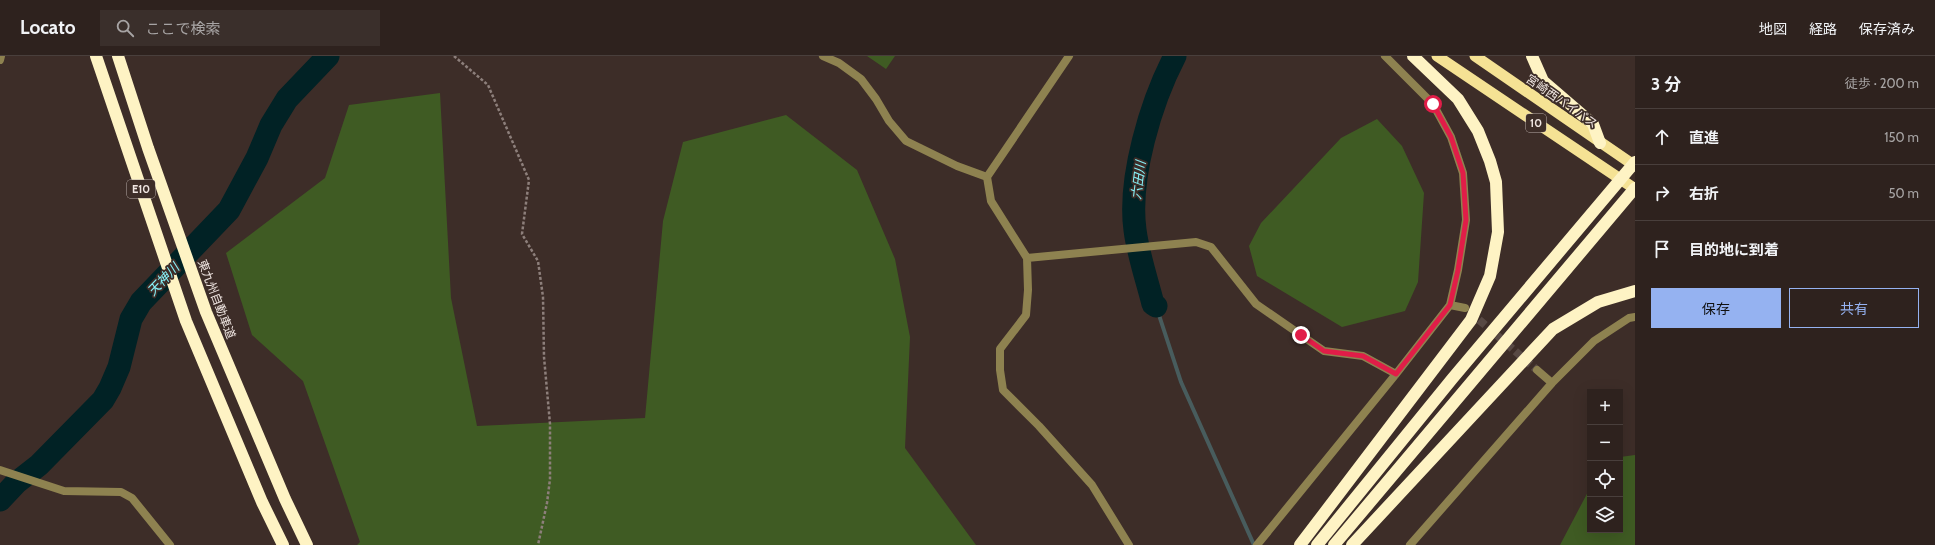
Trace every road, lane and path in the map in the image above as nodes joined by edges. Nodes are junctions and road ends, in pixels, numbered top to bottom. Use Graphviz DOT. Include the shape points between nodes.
graph roads {
  1 [pos="1,56"];
  2 [pos="96,56"];
  3 [pos="118,56"];
  4 [pos="454,56"];
  5 [pos="823,56"];
  6 [pos="1069,56"];
  7 [pos="1385,56"];
  8 [pos="1413,56"];
  9 [pos="1436,56"];
  10 [pos="1475,56"];
  11 [pos="1532,56"];
  12 [pos="0,60"];
  13 [pos="1600,143"];
  14 [pos="1635,162"];
  15 [pos="1635,166"];
  16 [pos="987,178"];
  17 [pos="1632,191"];
  18 [pos="1026,258"];
  19 [pos="1635,291"];
  20 [pos="1450,305"];
  21 [pos="1465,308"];
  22 [pos="1635,316"];
  23 [pos="1537,370"];
  24 [pos="1396,374"];
  25 [pos="1552,383"];
  26 [pos="0,470"];
  27 [pos="286,499"];
  28 [pos="170,545"];
  29 [pos="283,545"];
  30 [pos="307,545"];
  31 [pos="312,545"];
  32 [pos="538,545"];
  33 [pos="1129,545"];
  34 [pos="1257,545"];
  35 [pos="1300,545"];
  36 [pos="1317,545"];
  37 [pos="1334,545"];
  38 [pos="1352,545"];
  39 [pos="1410,545"];
  1 -- 12 [label="street"];
  2 -- 29 [label="highway, E10" via="186,321 262,502"];
  3 -- 27 [label="highway, 東九州自動車道 / E10" via="206,312"];
  4 -- 32 [label="path" via="488,85 529,180 522,234 538,261 543,297 544,357 550,424 550,479"];
  5 -- 16 [label="street" via="839,63 861,79 889,122 906,141"];
  6 -- 16 [label="street"];
  7 -- 20 [label="street" via="1433,104 1451,137 1463,173 1466,220"];
  8 -- 35 [label="highway" via="1458,99 1478,131 1490,162 1496,182 1498,232 1490,276 1471,320"];
  9 -- 17 [label="highway, 10"];
  10 -- 13 [label="highway, 宮崎西バイパス / 10"];
  11 -- 13 [label="highway" via="1543,81 1593,124"];
  13 -- 15 [label="highway, 宮崎西バイパス / 10"];
  14 -- 36 [label="highway" via="1452,379"];
  16 -- 18 [label="street" via="991,201"];
  17 -- 37 [label="highway"];
  18 -- 24 [label="street" via="1196,242 1211,247 1256,304 1324,351 1363,356"];
  18 -- 33 [label="street" via="1026,315 1000,349 1003,390 1092,485"];
  19 -- 38 [label="highway" via="1598,302 1553,329"];
  20 -- 21 [label="street"];
  20 -- 24 [label="street"];
  22 -- 25 [label="street" via="1594,341"];
  23 -- 25 [label="street"];
  24 -- 34 [label="street"];
  25 -- 39 [label="street"];
  26 -- 28 [label="street" via="64,491 121,492 132,498"];
  27 -- 30 [label="highway, 東九州自動車道 / E10"];
  27 -- 31 [label="highway"];
}
